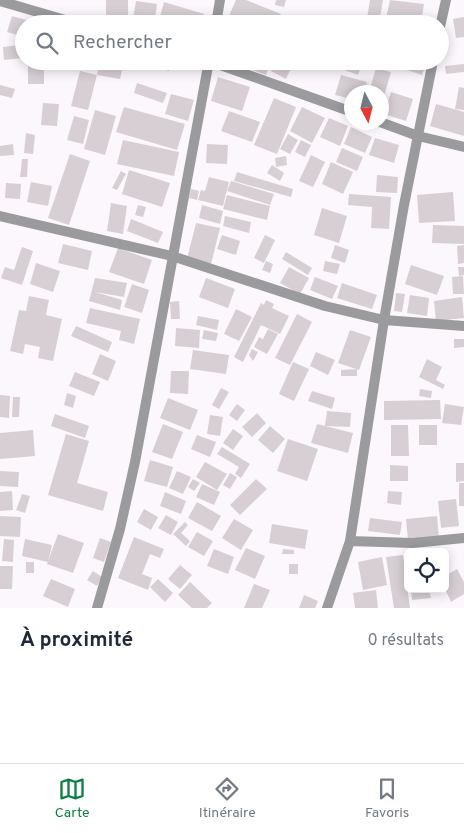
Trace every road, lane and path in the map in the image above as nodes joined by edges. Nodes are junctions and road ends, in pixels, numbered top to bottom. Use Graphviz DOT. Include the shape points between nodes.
graph roads {
  1 [pos="0,0"];
  2 [pos="220,0"];
  3 [pos="446,0"];
  4 [pos="49,15"];
  5 [pos="218,15"];
  6 [pos="443,15"];
  7 [pos="207,70"];
  8 [pos="234,70"];
  9 [pos="431,70"];
  10 [pos="344,109"];
  11 [pos="389,125"];
  12 [pos="418,136"];
  13 [pos="464,147"];
  14 [pos="0,216"];
  15 [pos="172,256"];
  16 [pos="384,320"];
  17 [pos="464,326"];
  18 [pos="464,538"];
  19 [pos="350,541"];
  20 [pos="97,608"];
  21 [pos="327,608"];
  1 -- 4 [label="street"];
  2 -- 5 [label="street"];
  3 -- 6 [label="street"];
  7 -- 15 [label="street"];
  8 -- 10 [label="street"];
  9 -- 12 [label="street"];
  11 -- 12 [label="street"];
  12 -- 13 [label="street"];
  12 -- 16 [label="street"];
  14 -- 15 [label="street"];
  15 -- 16 [label="street" via="325,306"];
  15 -- 20 [label="street" via="125,510"];
  16 -- 17 [label="street"];
  16 -- 19 [label="street"];
  18 -- 19 [label="street" via="413,543"];
  19 -- 21 [label="street"];
}
